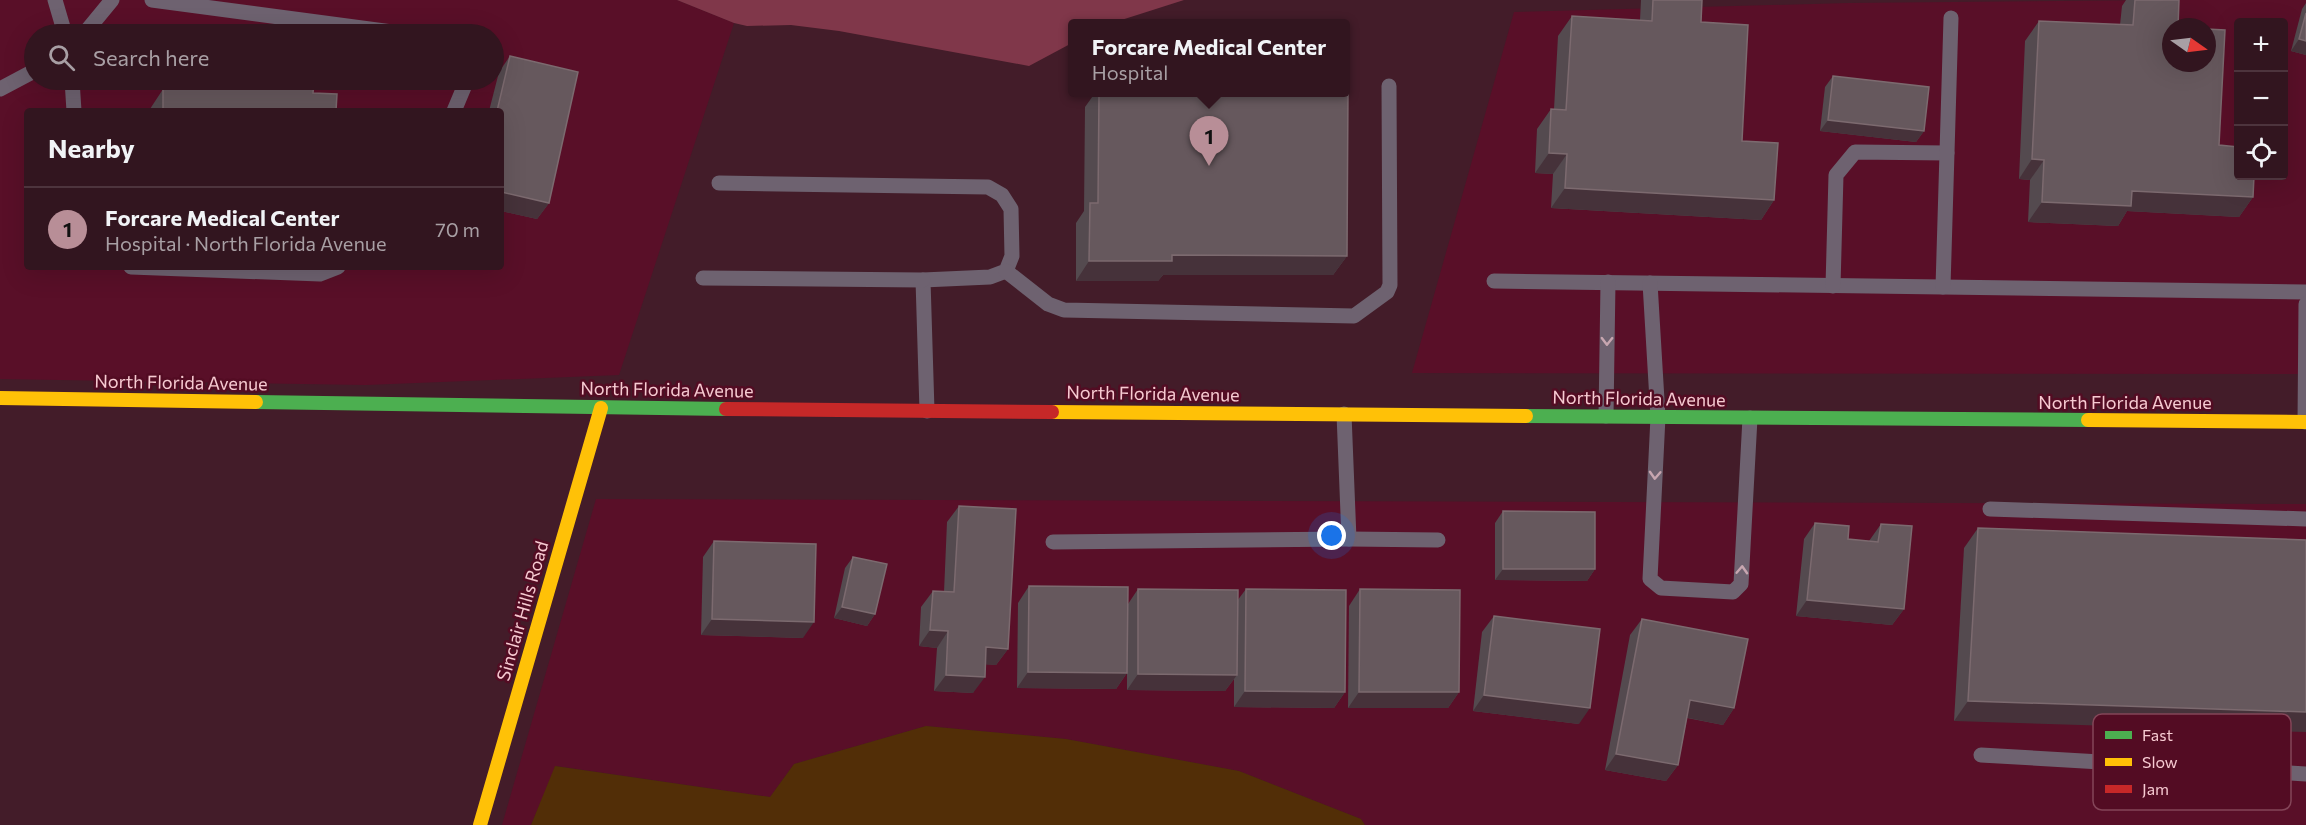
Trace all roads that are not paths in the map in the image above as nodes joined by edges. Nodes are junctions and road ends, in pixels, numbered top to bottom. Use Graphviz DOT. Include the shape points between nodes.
graph roads {
  1 [pos="55,0"];
  2 [pos="112,0"];
  3 [pos="152,0"];
  4 [pos="1951,18"];
  5 [pos="62,24"];
  6 [pos="92,24"];
  7 [pos="332,24"];
  8 [pos="24,76"];
  9 [pos="1389,86"];
  10 [pos="0,89"];
  11 [pos="73,90"];
  12 [pos="463,90"];
  13 [pos="74,108"];
  14 [pos="455,108"];
  15 [pos="1947,153"];
  16 [pos="719,183"];
  17 [pos="212,270"];
  18 [pos="330,270"];
  19 [pos="1006,271"];
  20 [pos="703,278"];
  21 [pos="923,280"];
  22 [pos="1494,281"];
  23 [pos="1608,282"];
  24 [pos="1650,283"];
  25 [pos="1833,286"];
  26 [pos="1943,287"];
  27 [pos="2306,292"];
  28 [pos="2306,304"];
  29 [pos="0,398"];
  30 [pos="601,408"];
  31 [pos="927,411"];
  32 [pos="1344,414"];
  33 [pos="1606,417"];
  34 [pos="1658,417"];
  35 [pos="1750,418"];
  36 [pos="2305,422"];
  37 [pos="1990,509"];
  38 [pos="2306,519"];
  39 [pos="1348,539"];
  40 [pos="1438,540"];
  41 [pos="1053,542"];
  42 [pos="1980,755"];
  43 [pos="2093,762"];
  44 [pos="2291,773"];
  45 [pos="2306,774"];
  46 [pos="480,825"];
  1 -- 5 [label="lane"];
  2 -- 6 [label="lane"];
  3 -- 7 [label="lane"];
  4 -- 15 [label="lane"];
  8 -- 10 [label="lane"];
  9 -- 19 [label="lane" via="1390,285 1387,292 1354,316 1064,310 1048,304"];
  11 -- 13 [label="lane"];
  12 -- 14 [label="lane"];
  15 -- 25 [label="lane" via="1856,152 1836,175"];
  15 -- 26 [label="lane"];
  16 -- 19 [label="lane" via="988,187 1002,195 1011,209 1012,256"];
  17 -- 18 [label="lane" via="320,274"];
  19 -- 21 [label="lane" via="990,277"];
  20 -- 21 [label="lane"];
  21 -- 31 [label="lane"];
  22 -- 23 [label="lane"];
  23 -- 24 [label="lane"];
  23 -- 33 [label="lane, one-way"];
  24 -- 25 [label="lane"];
  24 -- 34 [label="lane"];
  25 -- 26 [label="lane"];
  26 -- 27 [label="lane"];
  28 -- 36 [label="lane"];
  29 -- 30 [label="main road, North Florida Avenue"];
  30 -- 31 [label="main road, North Florida Avenue"];
  30 -- 46 [label="main road, Sinclair Hills Road"];
  31 -- 32 [label="main road, North Florida Avenue"];
  32 -- 33 [label="main road, North Florida Avenue"];
  32 -- 39 [label="lane"];
  33 -- 34 [label="main road, North Florida Avenue"];
  34 -- 35 [label="main road, North Florida Avenue"];
  34 -- 35 [label="lane, one-way" via="1650,579 1661,588 1733,592 1741,584"];
  35 -- 36 [label="main road, North Florida Avenue"];
  37 -- 38 [label="lane"];
  39 -- 40 [label="lane"];
  39 -- 41 [label="lane"];
  42 -- 43 [label="lane"];
  44 -- 45 [label="lane"];
}
